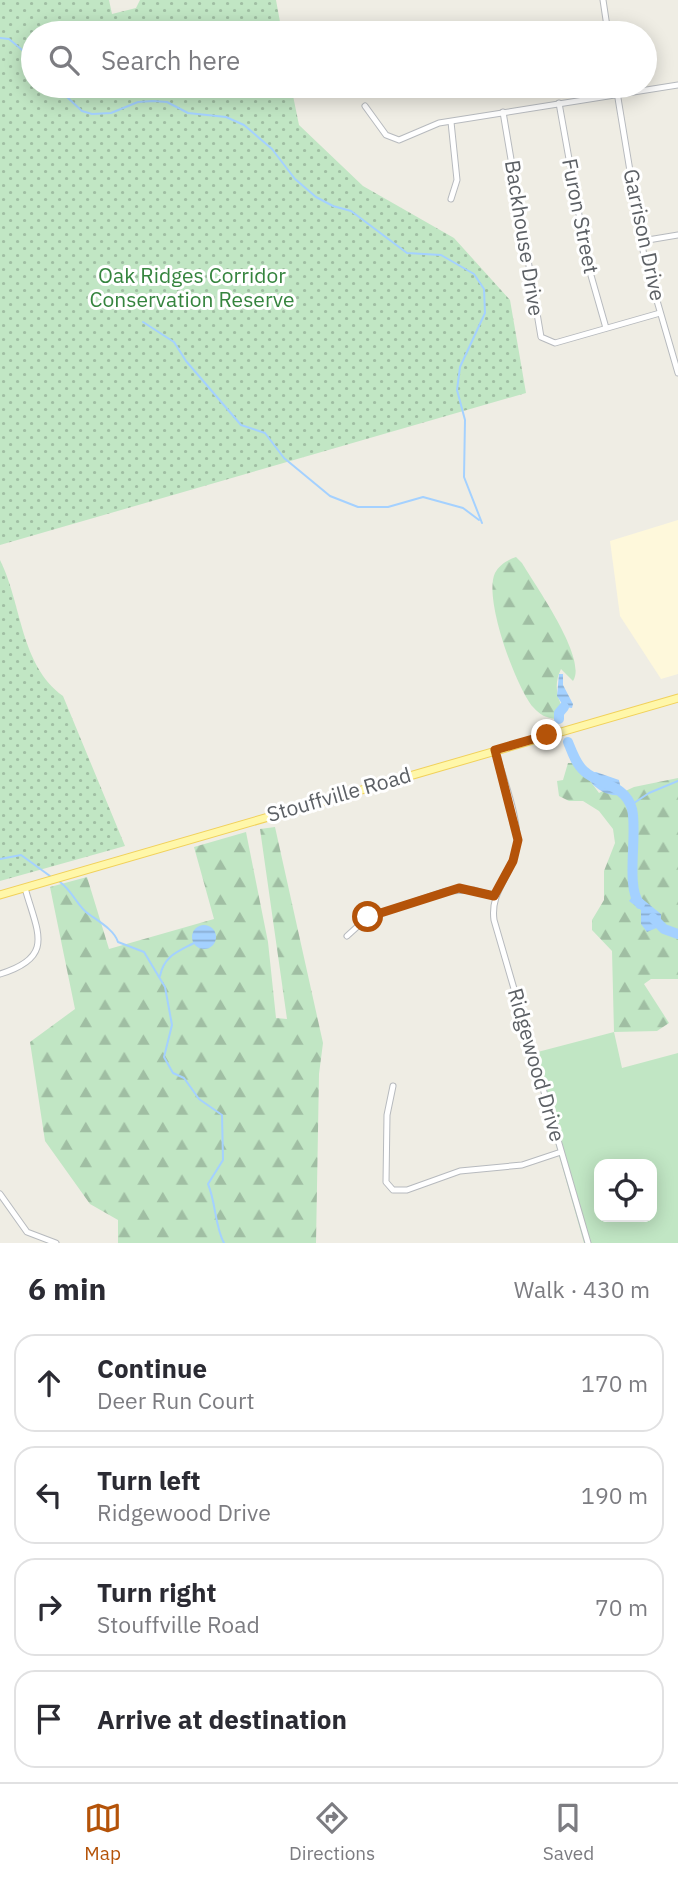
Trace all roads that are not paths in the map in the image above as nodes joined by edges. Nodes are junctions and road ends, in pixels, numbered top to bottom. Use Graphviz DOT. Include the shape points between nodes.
graph roads {
  1 [pos="603,0"];
  2 [pos="606,21"];
  3 [pos="678,85"];
  4 [pos="657,88"];
  5 [pos="595,98"];
  6 [pos="618,98"];
  7 [pos="559,103"];
  8 [pos="365,106"];
  9 [pos="503,112"];
  10 [pos="451,122"];
  11 [pos="451,199"];
  12 [pos="678,234"];
  13 [pos="642,241"];
  14 [pos="660,313"];
  15 [pos="606,328"];
  16 [pos="678,373"];
  17 [pos="678,698"];
  18 [pos="495,750"];
  19 [pos="25,888"];
  20 [pos="0,895"];
  21 [pos="494,896"];
  22 [pos="347,936"];
  23 [pos="0,974"];
  24 [pos="393,1086"];
  25 [pos="561,1152"];
  26 [pos="0,1194"];
  27 [pos="56,1243"];
  28 [pos="588,1243"];
  1 -- 2 [label="street"];
  3 -- 4 [label="street"];
  5 -- 7 [label="street"];
  6 -- 13 [label="street, Garrison Drive"];
  7 -- 9 [label="street"];
  7 -- 15 [label="street, Furon Street" via="588,265"];
  8 -- 10 [label="street" via="394,140 429,125"];
  9 -- 10 [label="street"];
  9 -- 15 [label="street, Backhouse Drive" via="541,337 553,343"];
  10 -- 11 [label="street" via="457,180"];
  12 -- 13 [label="street"];
  13 -- 14 [label="street, Garrison Drive"];
  14 -- 15 [label="street"];
  14 -- 16 [label="street, Garrison Drive"];
  17 -- 18 [label="main road, Stouffville Road"];
  18 -- 19 [label="main road, Stouffville Road"];
  18 -- 21 [label="street" via="518,840 513,861"];
  19 -- 20 [label="main road, Stouffville Road"];
  19 -- 23 [label="street" via="37,930 36,950 27,965"];
  21 -- 22 [label="street" via="474,890 446,891 368,917"];
  21 -- 25 [label="street, Ridgewood Drive" via="494,920"];
  24 -- 25 [label="street, Ridgewood Drive" via="387,1115 386,1182 393,1190 407,1190 460,1171 512,1167"];
  25 -- 28 [label="street"];
  26 -- 27 [label="street" via="27,1232"];
}
